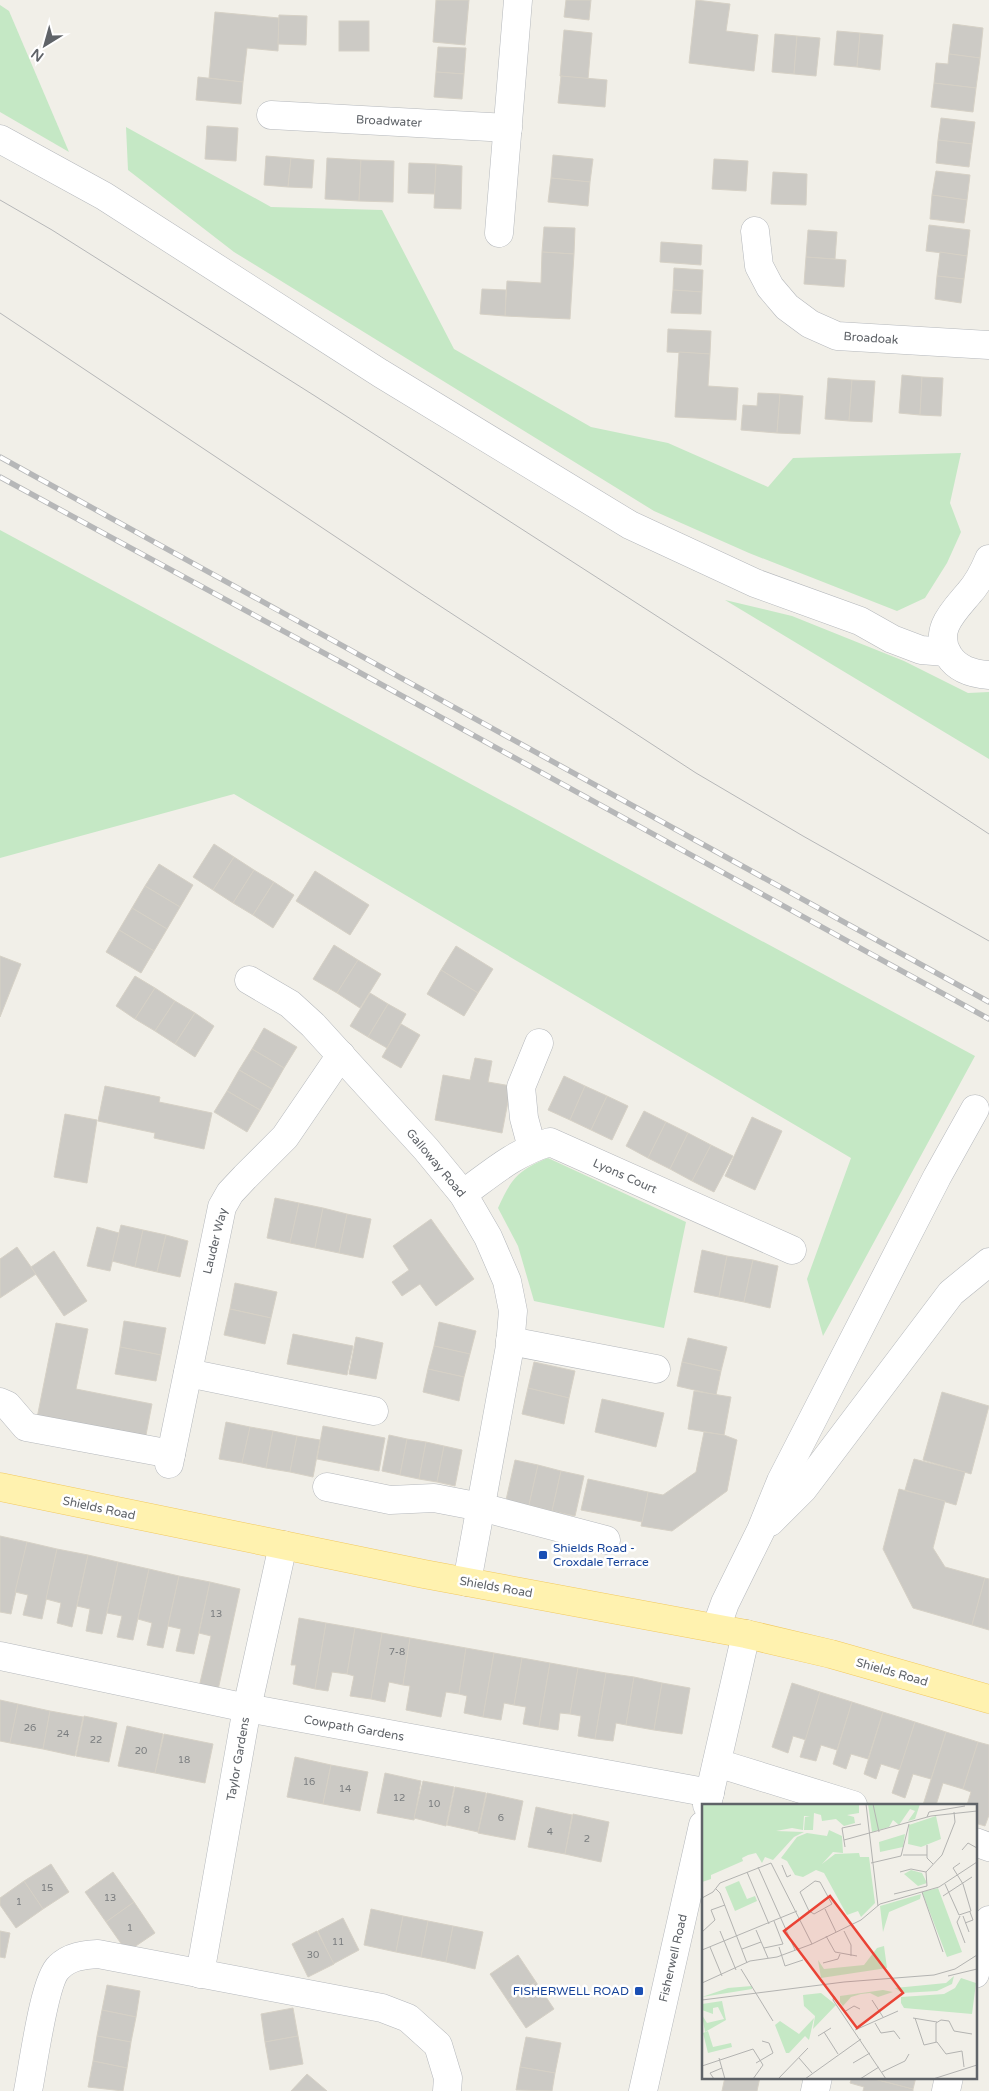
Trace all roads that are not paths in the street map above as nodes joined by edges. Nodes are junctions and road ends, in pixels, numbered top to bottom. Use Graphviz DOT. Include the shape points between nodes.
graph roads {
  1 [pos="518,0"];
  2 [pos="271,115"];
  3 [pos="508,128"];
  4 [pos="0,139"];
  5 [pos="755,231"];
  6 [pos="499,233"];
  7 [pos="989,345"];
  8 [pos="989,559"];
  9 [pos="946,652"];
  10 [pos="989,675"];
  11 [pos="249,980"];
  12 [pos="539,1043"];
  13 [pos="341,1055"];
  14 [pos="975,1109"];
  15 [pos="532,1148"];
  16 [pos="463,1194"];
  17 [pos="792,1250"];
  18 [pos="989,1262"];
  19 [pos="510,1341"];
  20 [pos="656,1370"];
  21 [pos="188,1374"];
  22 [pos="0,1402"];
  23 [pos="374,1410"];
  24 [pos="0,1487"];
  25 [pos="327,1487"];
  26 [pos="481,1507"];
  27 [pos="761,1530"];
  28 [pos="606,1540"];
  29 [pos="283,1545"];
  30 [pos="467,1582"];
  31 [pos="716,1628"];
  32 [pos="746,1634"];
  33 [pos="0,1656"];
  34 [pos="989,1699"];
  35 [pos="247,1708"];
  36 [pos="717,1763"];
  37 [pos="709,1799"];
  38 [pos="850,1804"];
  39 [pos="702,1829"];
  40 [pos="976,1842"];
  41 [pos="989,1847"];
  42 [pos="989,1920"];
  43 [pos="976,1970"];
  44 [pos="200,1974"];
  45 [pos="818,2078"];
  46 [pos="949,2078"];
  47 [pos="28,2091"];
  48 [pos="448,2091"];
  49 [pos="643,2091"];
  50 [pos="815,2091"];
  51 [pos="946,2091"];
  1 -- 3 [label="street"];
  2 -- 3 [label="street, Broadwater"];
  3 -- 6 [label="street"];
  4 -- 9 [label="street" via="104,196 380,373 630,525 755,583 860,621 892,639 921,650"];
  5 -- 7 [label="street, Broadoak" via="759,266 770,287 810,324 837,336"];
  8 -- 9 [label="street" via="982,575 944,626"];
  9 -- 10 [label="street" via="952,662 963,670"];
  11 -- 13 [label="street, Galloway Road" via="290,1004"];
  12 -- 15 [label="street" via="521,1087 524,1118"];
  13 -- 16 [label="street, Galloway Road"];
  13 -- 21 [label="street, Lauder Way" via="285,1137 240,1182 222,1207"];
  14 -- 27 [label="street" via="785,1473"];
  15 -- 16 [label="street, Lyons Court" via="512,1157"];
  15 -- 17 [label="street, Lyons Court" via="550,1142"];
  16 -- 19 [label="street, Galloway Road" via="488,1237 507,1280 513,1311"];
  18 -- 27 [label="street" via="951,1293 803,1489"];
  19 -- 20 [label="street"];
  19 -- 26 [label="street, Galloway Road"];
  21 -- 22 [label="street, Lauder Way" via="170,1459 26,1427"];
  21 -- 23 [label="street"];
  24 -- 29 [label="main road, Shields Road"];
  25 -- 26 [label="street" via="390,1500 434,1498"];
  26 -- 28 [label="street"];
  26 -- 30 [label="street, Galloway Road"];
  27 -- 31 [label="street"];
  29 -- 30 [label="main road, Shields Road"];
  29 -- 35 [label="street, Taylor Gardens"];
  30 -- 31 [label="main road, Shields Road"];
  31 -- 32 [label="main road, Shields Road"];
  32 -- 34 [label="main road, Shields Road" via="831,1654"];
  32 -- 36 [label="street"];
  33 -- 35 [label="street, Cowpath Gardens"];
  35 -- 37 [label="street, Cowpath Gardens"];
  35 -- 44 [label="street, Taylor Gardens"];
  36 -- 37 [label="street"];
  36 -- 38 [label="street"];
  39 -- 49 [label="street, Fisherwell Road"];
  40 -- 41 [label="street"];
  42 -- 43 [label="street"];
  44 -- 47 [label="street" via="98,1954 76,1956 57,1968 46,1994"];
  44 -- 48 [label="street" via="382,2008 408,2018 438,2045 448,2078"];
  45 -- 50 [label="street"];
  46 -- 51 [label="street"];
}
